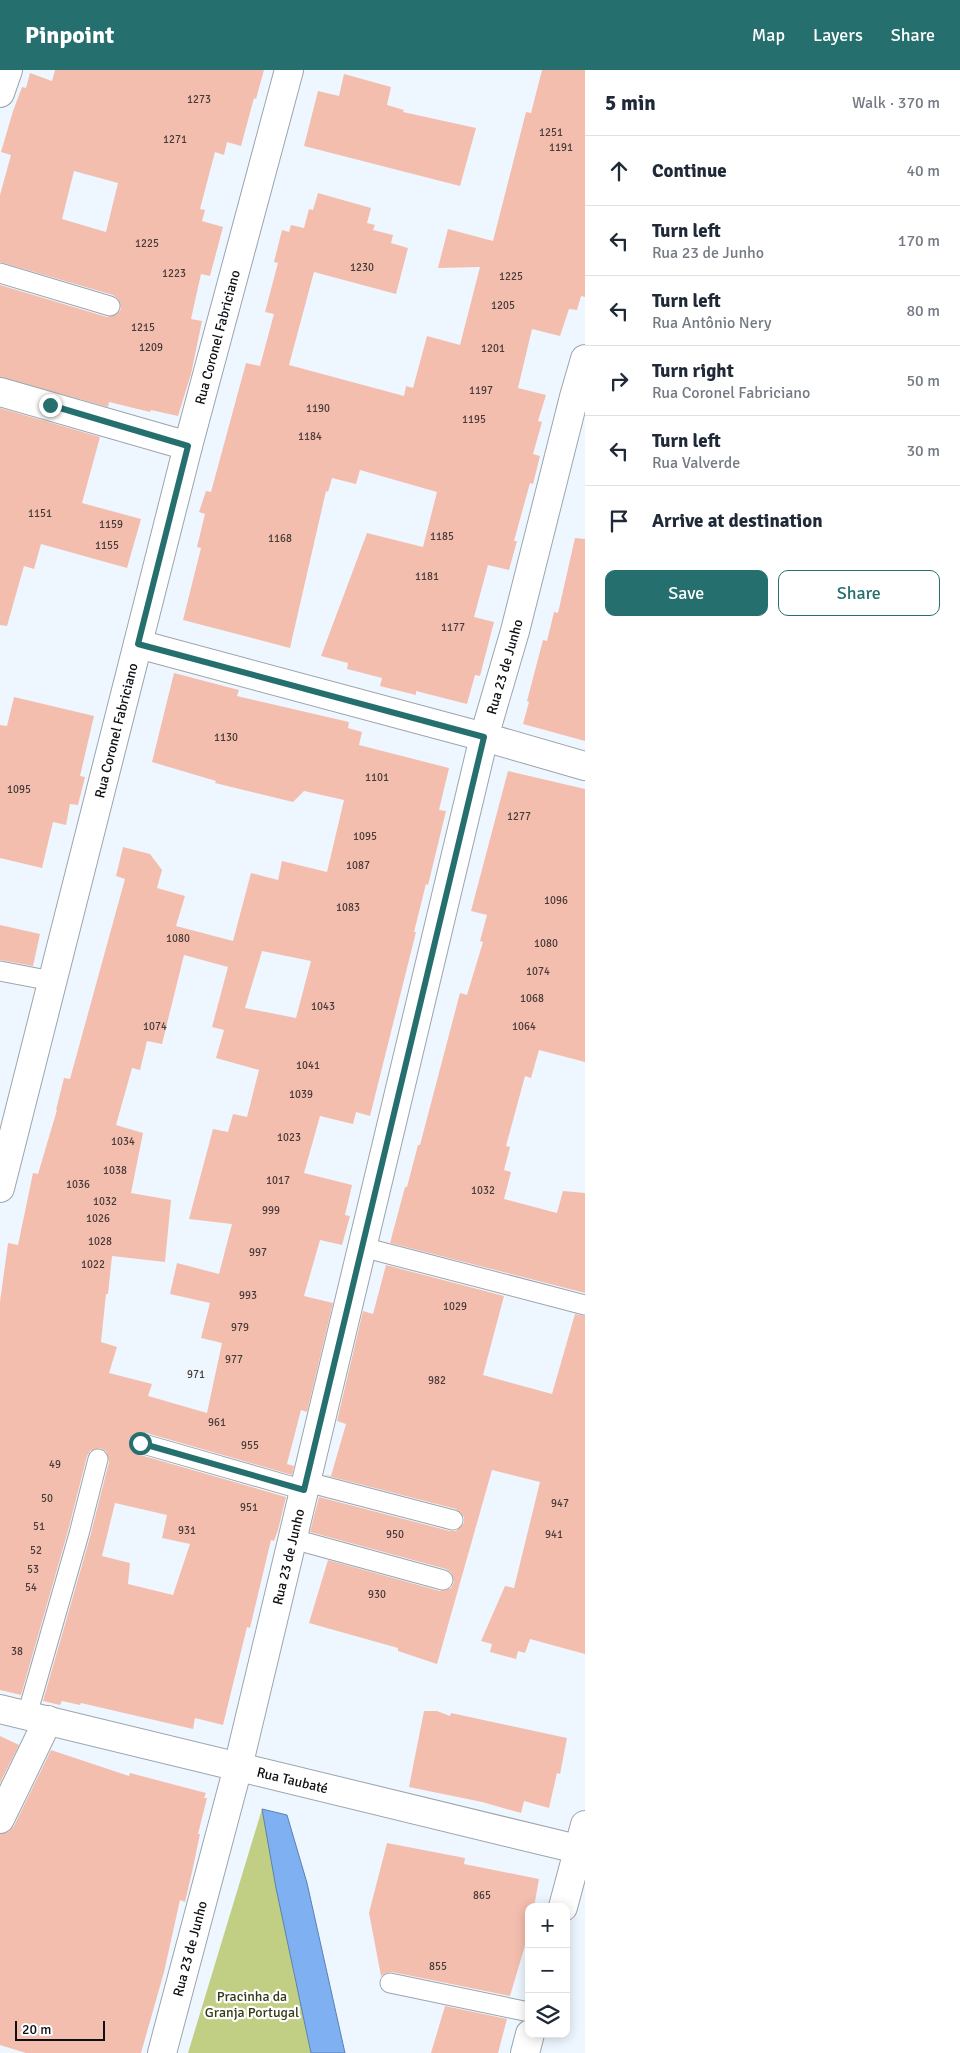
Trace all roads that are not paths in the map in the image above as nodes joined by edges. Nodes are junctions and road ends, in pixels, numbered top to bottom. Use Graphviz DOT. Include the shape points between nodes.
graph roads {
  1 [pos="8,70"];
  2 [pos="289,70"];
  3 [pos="0,93"];
  4 [pos="0,273"];
  5 [pos="110,306"];
  6 [pos="585,359"];
  7 [pos="0,392"];
  8 [pos="188,446"];
  9 [pos="138,644"];
  10 [pos="484,737"];
  11 [pos="585,766"];
  12 [pos="0,971"];
  13 [pos="52,981"];
  14 [pos="0,1188"];
  15 [pos="362,1247"];
  16 [pos="585,1305"];
  17 [pos="140,1443"];
  18 [pos="98,1459"];
  19 [pos="305,1486"];
  20 [pos="454,1520"];
  21 [pos="293,1539"];
  22 [pos="443,1580"];
  23 [pos="0,1709"];
  24 [pos="37,1718"];
  25 [pos="238,1767"];
  26 [pos="0,1819"];
  27 [pos="583,1842"];
  28 [pos="564,1903"];
  29 [pos="390,1983"];
  30 [pos="525,2011"];
  31 [pos="529,2038"];
  32 [pos="162,2053"];
  33 [pos="525,2053"];
  1 -- 3 [label="street"];
  2 -- 8 [label="street, Rua Coronel Fabriciano"];
  4 -- 5 [label="lane"];
  6 -- 10 [label="street, Rua 23 de Junho" via="515,631"];
  7 -- 8 [label="street"];
  8 -- 9 [label="street, Rua Coronel Fabriciano"];
  9 -- 10 [label="street"];
  9 -- 13 [label="street, Rua Coronel Fabriciano"];
  10 -- 11 [label="street"];
  10 -- 15 [label="street, Rua 23 de Junho"];
  12 -- 13 [label="lane"];
  13 -- 14 [label="street, Rua Coronel Fabriciano"];
  15 -- 16 [label="lane"];
  15 -- 19 [label="street, Rua 23 de Junho"];
  17 -- 19 [label="lane"];
  18 -- 24 [label="lane"];
  19 -- 20 [label="lane"];
  19 -- 21 [label="street, Rua 23 de Junho"];
  21 -- 22 [label="lane"];
  21 -- 25 [label="street, Rua 23 de Junho"];
  23 -- 24 [label="street, Rua Taubaté"];
  24 -- 25 [label="street, Rua Taubaté"];
  24 -- 26 [label="street"];
  25 -- 27 [label="street, Rua Taubaté"];
  25 -- 32 [label="street, Rua 23 de Junho"];
  27 -- 28 [label="street"];
  29 -- 30 [label="lane"];
  31 -- 33 [label="street"];
}
